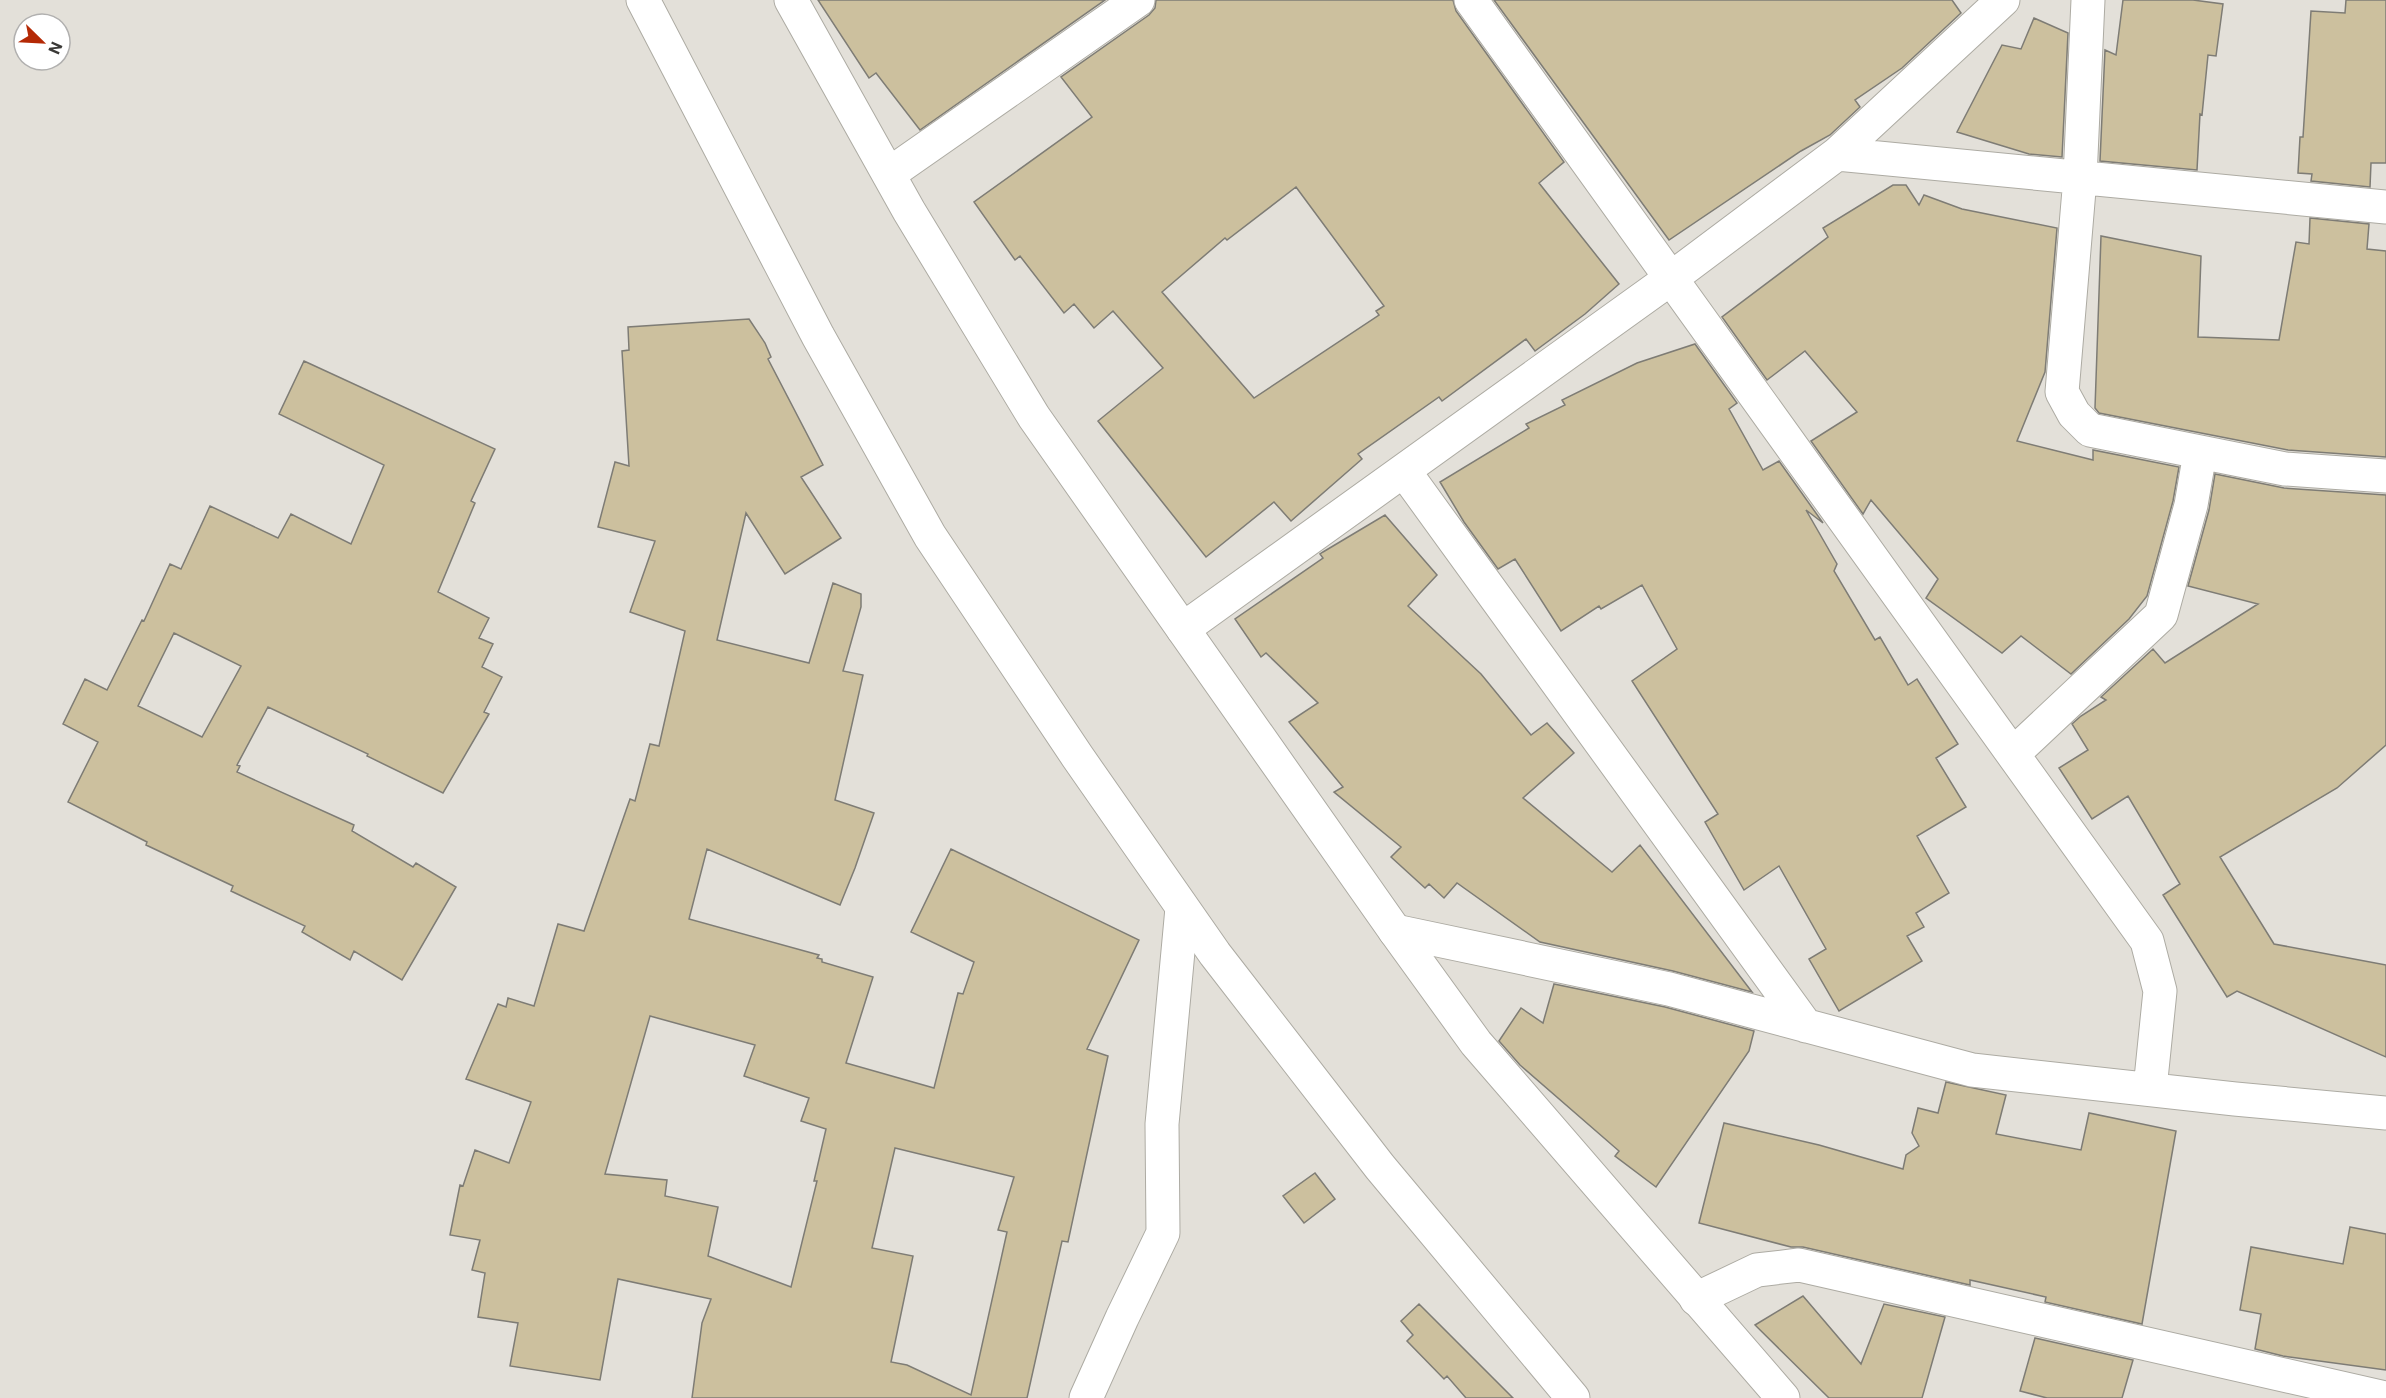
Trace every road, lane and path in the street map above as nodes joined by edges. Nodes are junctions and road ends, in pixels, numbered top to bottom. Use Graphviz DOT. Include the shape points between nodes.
graph roads {
  1 [pos="643,0"];
  2 [pos="791,0"];
  3 [pos="1138,0"];
  4 [pos="1471,0"];
  5 [pos="2003,0"];
  6 [pos="2088,0"];
  7 [pos="1837,154"];
  8 [pos="889,174"];
  9 [pos="2080,178"];
  10 [pos="2386,207"];
  11 [pos="1670,279"];
  12 [pos="2200,453"];
  13 [pos="1404,471"];
  14 [pos="2386,476"];
  15 [pos="1184,629"];
  16 [pos="2013,754"];
  17 [pos="1182,908"];
  18 [pos="1395,931"];
  19 [pos="1806,1026"];
  20 [pos="2150,1089"];
  21 [pos="2386,1113"];
  22 [pos="1696,1299"];
  23 [pos="1086,1398"];
  24 [pos="1573,1398"];
  25 [pos="1783,1398"];
  26 [pos="2385,1398"];
  1 -- 17 [label="street" via="818,336 930,536"];
  2 -- 8 [label="street"];
  3 -- 8 [label="street"];
  4 -- 11 [label="street"];
  5 -- 7 [label="street"];
  6 -- 9 [label="street"];
  7 -- 9 [label="street"];
  7 -- 11 [label="street"];
  8 -- 15 [label="street" via="1034,417"];
  9 -- 10 [label="street"];
  9 -- 12 [label="street" via="2062,392 2074,414 2090,430"];
  11 -- 13 [label="street"];
  11 -- 16 [label="street"];
  12 -- 14 [label="street" via="2285,469"];
  12 -- 16 [label="street" via="2191,505 2161,615"];
  13 -- 15 [label="street"];
  13 -- 19 [label="street"];
  15 -- 18 [label="street"];
  16 -- 20 [label="street" via="2147,941 2160,991"];
  17 -- 23 [label="street" via="1162,1124 1163,1233"];
  17 -- 24 [label="street" via="1380,1167"];
  18 -- 19 [label="street" via="1669,989"];
  18 -- 22 [label="street" via="1476,1043"];
  19 -- 20 [label="street" via="1972,1070"];
  20 -- 21 [label="street"];
  22 -- 25 [label="street"];
  22 -- 26 [label="street" via="1757,1270 1799,1265"];
}
